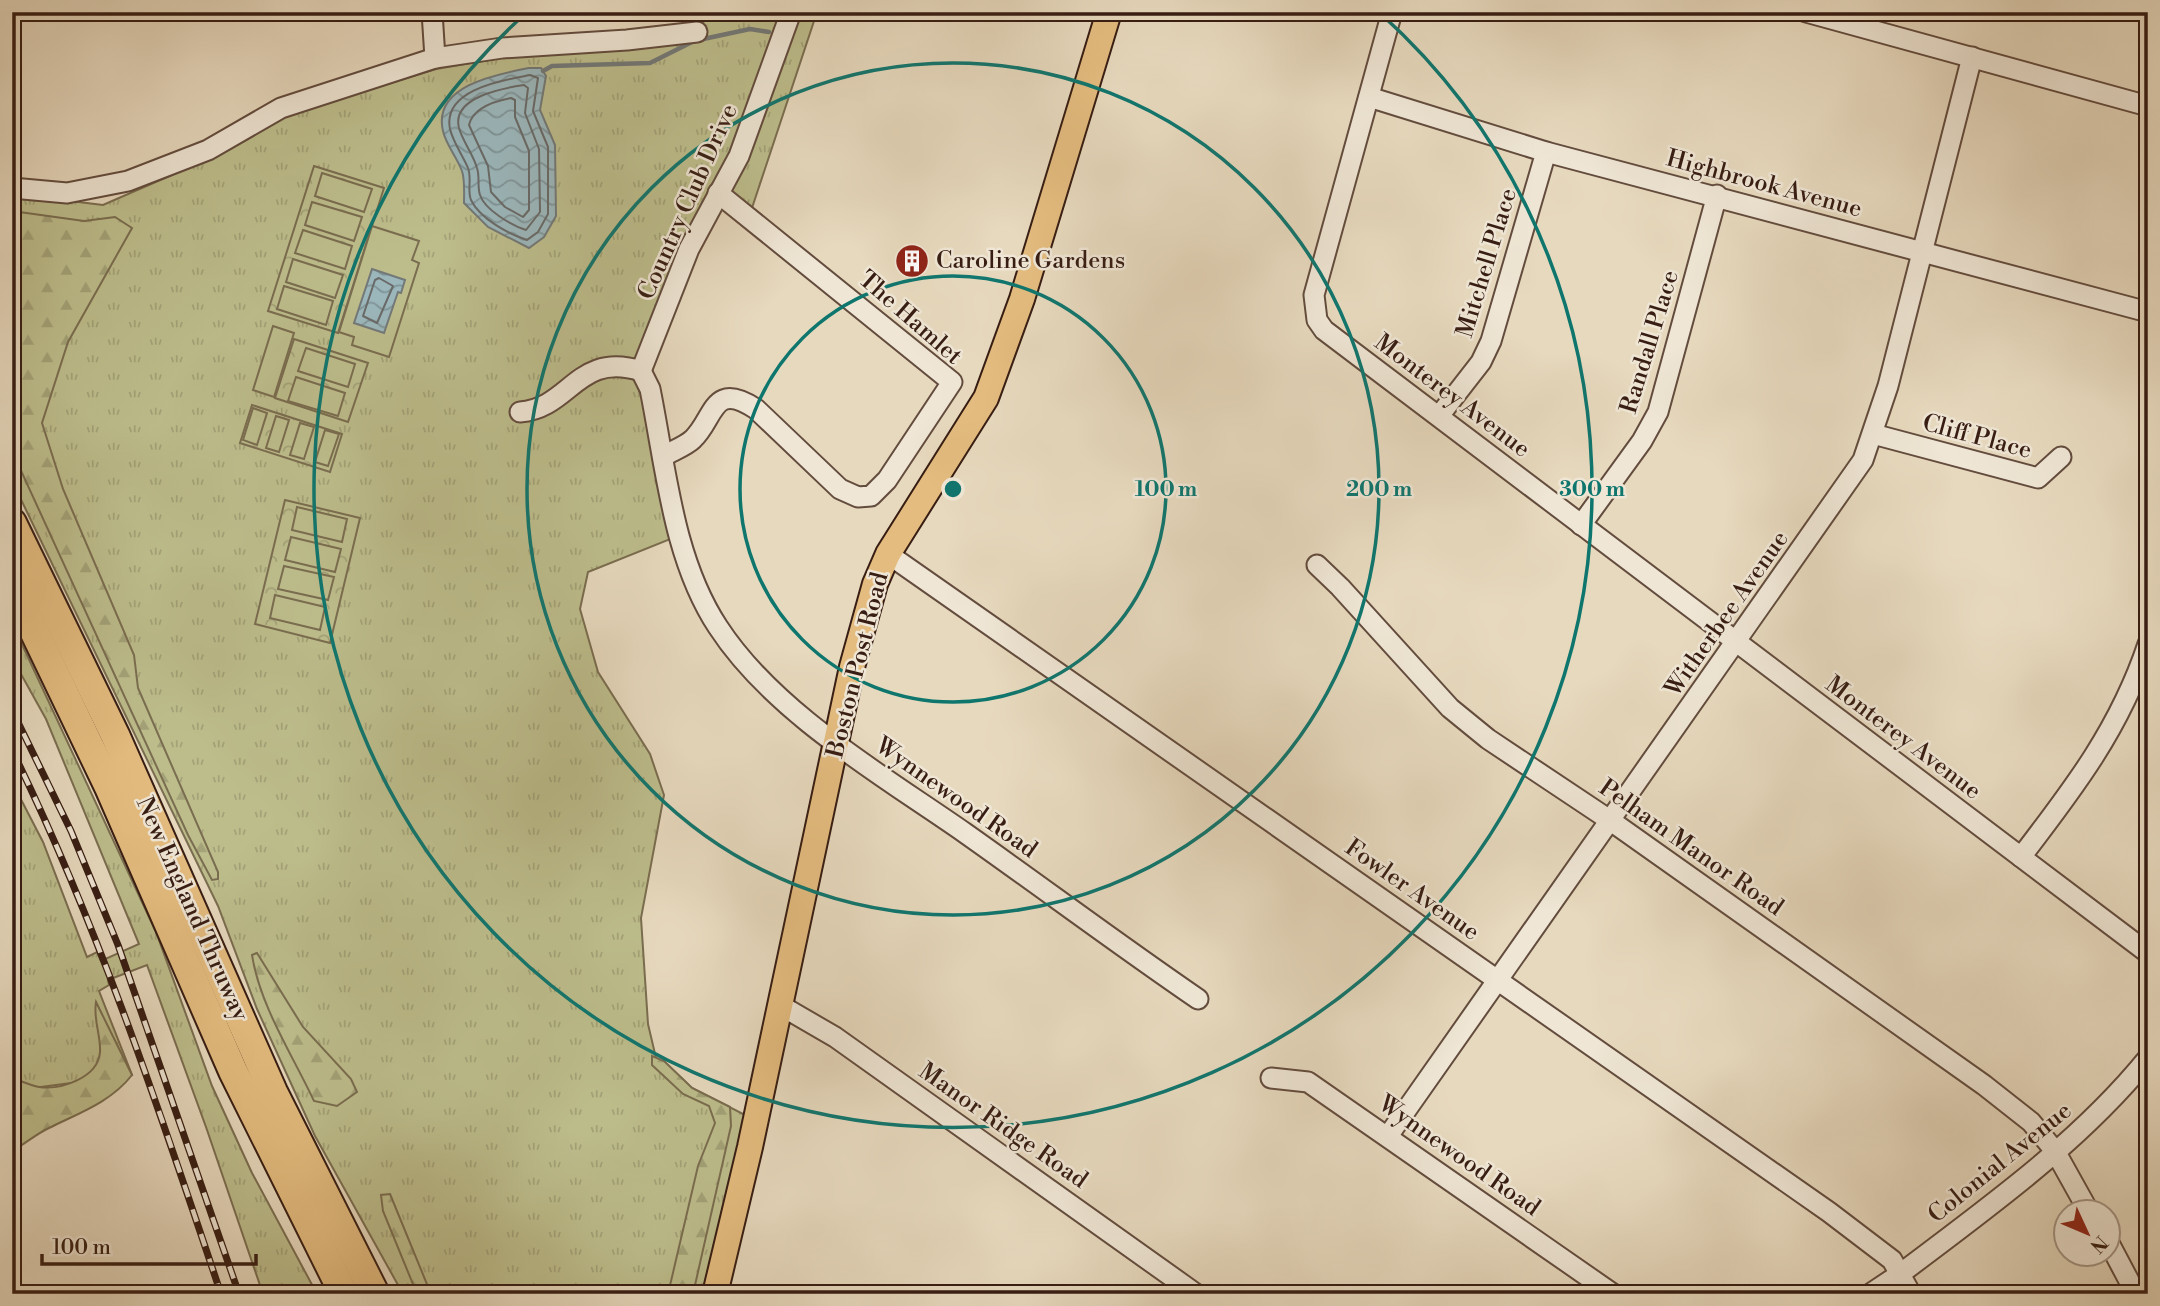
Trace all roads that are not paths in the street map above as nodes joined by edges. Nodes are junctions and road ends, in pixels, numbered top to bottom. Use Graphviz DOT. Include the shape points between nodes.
graph roads {
  1 [pos="432,12"];
  2 [pos="791,12"];
  3 [pos="1109,12"];
  4 [pos="1392,12"];
  5 [pos="1806,12"];
  6 [pos="696,32"];
  7 [pos="1972,57"];
  8 [pos="435,58"];
  9 [pos="1369,97"];
  10 [pos="2148,106"];
  11 [pos="1546,152"];
  12 [pos="12,188"];
  13 [pos="718,193"];
  14 [pos="1717,195"];
  15 [pos="1920,252"];
  16 [pos="2148,312"];
  17 [pos="641,371"];
  18 [pos="520,412"];
  19 [pos="1439,416"];
  20 [pos="1873,434"];
  21 [pos="664,456"];
  22 [pos="2061,457"];
  23 [pos="12,523"];
  24 [pos="1581,525"];
  25 [pos="887,554"];
  26 [pos="1317,565"];
  27 [pos="12,585"];
  28 [pos="1737,642"];
  29 [pos="2148,644"];
  30 [pos="837,744"];
  31 [pos="1611,821"];
  32 [pos="2021,857"];
  33 [pos="173,899"];
  34 [pos="2148,953"];
  35 [pos="207,979"];
  36 [pos="1497,979"];
  37 [pos="1198,999"];
  38 [pos="778,1010"];
  39 [pos="2148,1058"];
  40 [pos="233,1072"];
  41 [pos="1271,1078"];
  42 [pos="1388,1136"];
  43 [pos="2055,1151"];
  44 [pos="2082,1198"];
  45 [pos="2122,1268"];
  46 [pos="1900,1274"];
  47 [pos="326,1294"];
  48 [pos="344,1294"];
  49 [pos="375,1294"];
  50 [pos="715,1294"];
  51 [pos="1196,1294"];
  52 [pos="1613,1294"];
  53 [pos="1870,1294"];
  54 [pos="1911,1294"];
  55 [pos="2136,1294"];
  1 -- 8 [label="street"];
  2 -- 13 [label="street, Country Club Drive" via="739,156"];
  3 -- 25 [label="main road, Boston Post Road" via="1022,299 986,398"];
  4 -- 9 [label="street, Monterey Avenue"];
  5 -- 7 [label="street"];
  6 -- 8 [label="street"];
  7 -- 10 [label="street"];
  7 -- 15 [label="street, Witherbee Avenue"];
  8 -- 12 [label="street" via="314,94 208,150 128,181 67,193"];
  9 -- 11 [label="street, Highbrook Avenue"];
  9 -- 19 [label="street, Monterey Avenue" via="1314,295 1317,320"];
  11 -- 14 [label="street, Highbrook Avenue"];
  11 -- 19 [label="street, Mitchell Place" via="1491,341 1481,362"];
  13 -- 17 [label="street, Country Club Drive" via="689,249"];
  13 -- 21 [label="street, The Hamlet" via="952,382 887,480 871,495 858,497 840,489 742,400 727,399 711,409 694,439"];
  14 -- 15 [label="street, Highbrook Avenue"];
  14 -- 24 [label="street, Randall Place" via="1658,412"];
  15 -- 16 [label="street, Highbrook Avenue"];
  15 -- 20 [label="street, Witherbee Avenue"];
  17 -- 18 [label="street" via="624,366 593,371 542,407"];
  17 -- 21 [label="street, Wynnewood Road" via="650,389"];
  19 -- 24 [label="street, Monterey Avenue"];
  20 -- 22 [label="street, Cliff Place" via="2038,478"];
  20 -- 28 [label="street, Witherbee Avenue" via="1863,460"];
  21 -- 30 [label="street, Wynnewood Road" via="683,546 718,627 766,687"];
  23 -- 33 [label="highway, New England Thruway" via="116,735"];
  24 -- 28 [label="street, Monterey Avenue"];
  25 -- 30 [label="main road, Boston Post Road" via="855,655"];
  25 -- 36 [label="street, Fowler Avenue"];
  26 -- 31 [label="street, Pelham Manor Road" via="1450,708 1488,739"];
  27 -- 33 [label="highway, New England Thruway" via="109,787"];
  28 -- 31 [label="street, Witherbee Avenue"];
  28 -- 32 [label="street, Monterey Avenue"];
  29 -- 32 [label="street" via="2117,720 2084,774"];
  30 -- 37 [label="street, Wynnewood Road"];
  30 -- 38 [label="main road, Boston Post Road"];
  31 -- 36 [label="street, Witherbee Avenue"];
  31 -- 43 [label="street, Pelham Manor Road" via="1984,1085 2031,1122"];
  32 -- 34 [label="street, Monterey Avenue"];
  33 -- 35 [label="highway, New England Thruway"];
  35 -- 40 [label="highway, New England Thruway"];
  35 -- 49 [label="highway, New England Thruway"];
  36 -- 42 [label="street, Witherbee Avenue"];
  36 -- 46 [label="street, Fowler Avenue" via="1829,1212 1892,1260"];
  38 -- 50 [label="main road, Boston Post Road"];
  38 -- 51 [label="street, Manor Ridge Road" via="785,1008 835,1037"];
  39 -- 43 [label="street, Colonial Avenue" via="2118,1096"];
  40 -- 47 [label="highway"];
  40 -- 48 [label="highway, New England Thruway"];
  41 -- 42 [label="street, Wynnewood Road" via="1308,1082"];
  42 -- 52 [label="street, Wynnewood Road"];
  43 -- 44 [label="street, Pelham Manor Road"];
  43 -- 46 [label="street, Colonial Avenue"];
  45 -- 55 [label="street"];
  46 -- 53 [label="street, Colonial Avenue"];
  46 -- 54 [label="street, Fowler Avenue"];
}
